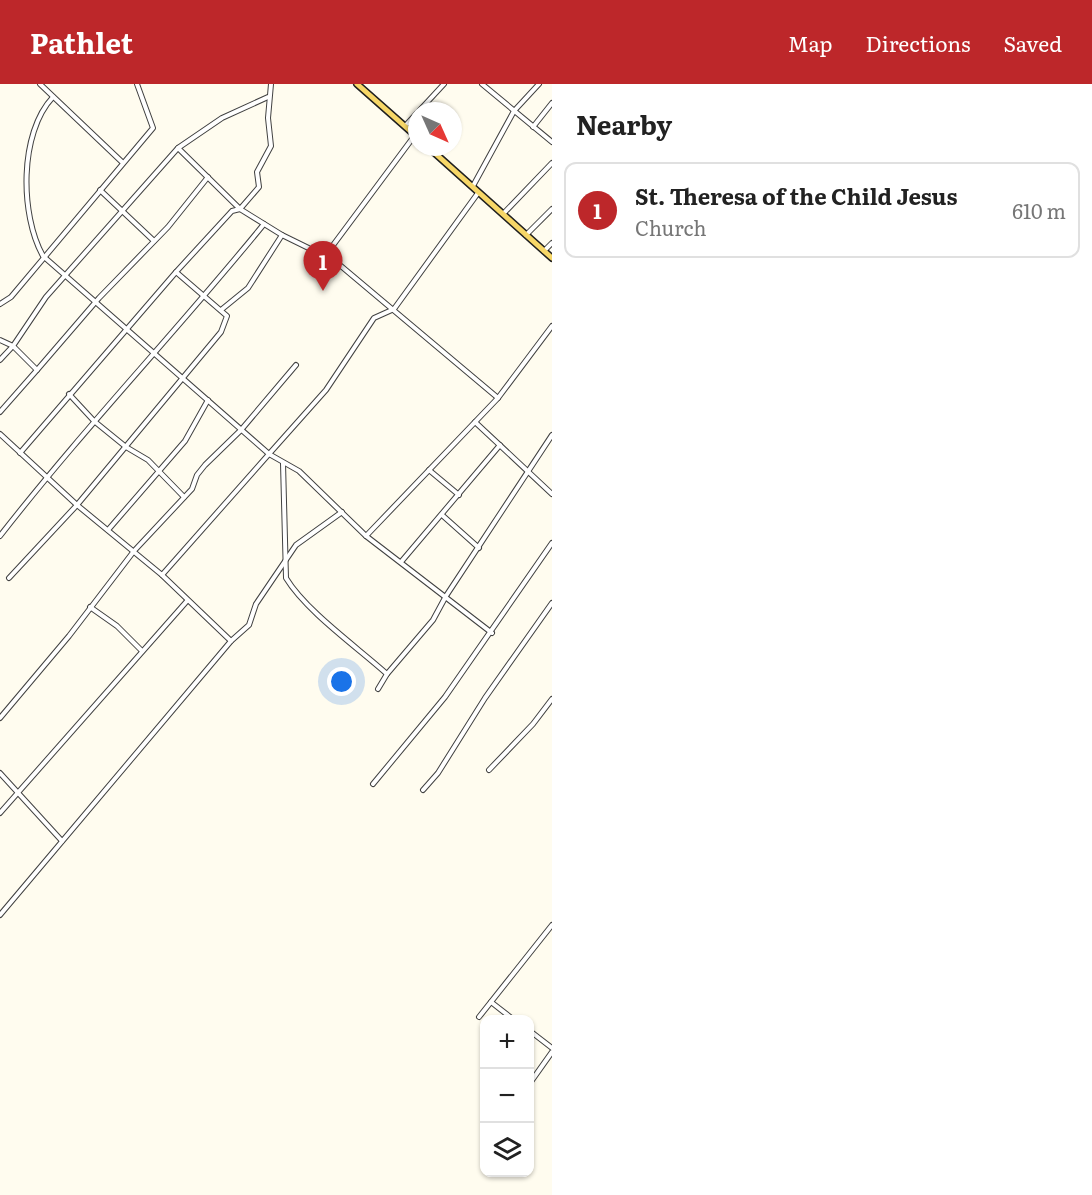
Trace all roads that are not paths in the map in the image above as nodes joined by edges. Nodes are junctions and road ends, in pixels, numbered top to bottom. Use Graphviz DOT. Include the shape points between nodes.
graph roads {
  1 [pos="40,84"];
  2 [pos="137,84"];
  3 [pos="271,84"];
  4 [pos="357,84"];
  5 [pos="444,84"];
  6 [pos="539,84"];
  7 [pos="486,85"];
  8 [pos="53,97"];
  9 [pos="268,97"];
  10 [pos="427,102"];
  11 [pos="552,103"];
  12 [pos="514,111"];
  13 [pos="408,123"];
  14 [pos="405,126"];
  15 [pos="533,127"];
  16 [pos="408,129"];
  17 [pos="552,142"];
  18 [pos="408,147"];
  19 [pos="178,148"];
  20 [pos="438,156"];
  21 [pos="122,162"];
  22 [pos="552,163"];
  23 [pos="208,177"];
  24 [pos="473,186"];
  25 [pos="100,190"];
  26 [pos="479,192"];
  27 [pos="240,209"];
  28 [pos="552,209"];
  29 [pos="123,212"];
  30 [pos="502,214"];
  31 [pos="264,224"];
  32 [pos="282,235"];
  33 [pos="526,235"];
  34 [pos="154,241"];
  35 [pos="552,243"];
  36 [pos="544,251"];
  37 [pos="43,256"];
  38 [pos="325,256"];
  39 [pos="552,258"];
  40 [pos="176,272"];
  41 [pos="66,277"];
  42 [pos="205,296"];
  43 [pos="96,302"];
  44 [pos="0,304"];
  45 [pos="394,309"];
  46 [pos="221,310"];
  47 [pos="552,326"];
  48 [pos="125,330"];
  49 [pos="0,340"];
  50 [pos="13,346"];
  51 [pos="153,353"];
  52 [pos="0,360"];
  53 [pos="296,364"];
  54 [pos="37,370"];
  55 [pos="185,378"];
  56 [pos="69,394"];
  57 [pos="498,398"];
  58 [pos="208,400"];
  59 [pos="0,412"];
  60 [pos="94,421"];
  61 [pos="475,422"];
  62 [pos="241,430"];
  63 [pos="0,434"];
  64 [pos="552,435"];
  65 [pos="500,445"];
  66 [pos="126,447"];
  67 [pos="20,453"];
  68 [pos="269,454"];
  69 [pos="283,462"];
  70 [pos="429,470"];
  71 [pos="159,471"];
  72 [pos="528,471"];
  73 [pos="46,477"];
  74 [pos="552,494"];
  75 [pos="459,495"];
  76 [pos="184,497"];
  77 [pos="77,505"];
  78 [pos="342,512"];
  79 [pos="442,515"];
  80 [pos="108,530"];
  81 [pos="0,536"];
  82 [pos="366,536"];
  83 [pos="552,543"];
  84 [pos="479,548"];
  85 [pos="134,550"];
  86 [pos="285,558"];
  87 [pos="401,562"];
  88 [pos="162,575"];
  89 [pos="9,578"];
  90 [pos="446,596"];
  91 [pos="187,601"];
  92 [pos="552,603"];
  93 [pos="90,607"];
  94 [pos="492,633"];
  95 [pos="231,641"];
  96 [pos="142,651"];
  97 [pos="387,674"];
  98 [pos="378,689"];
  99 [pos="552,699"];
  100 [pos="0,718"];
  101 [pos="489,770"];
  102 [pos="0,773"];
  103 [pos="373,784"];
  104 [pos="423,790"];
  105 [pos="19,792"];
  106 [pos="0,813"];
  107 [pos="63,841"];
  108 [pos="0,915"];
  109 [pos="552,925"];
  110 [pos="491,1002"];
  111 [pos="508,1015"];
  112 [pos="479,1017"];
  113 [pos="534,1034"];
  114 [pos="552,1050"];
  115 [pos="534,1077"];
  1 -- 8 [label="street"];
  2 -- 21 [label="street" via="153,128"];
  3 -- 9 [label="street"];
  4 -- 14 [label="main road"];
  5 -- 10 [label="street"];
  6 -- 12 [label="street"];
  7 -- 12 [label="street"];
  8 -- 21 [label="street"];
  8 -- 37 [label="street" via="34,131 26,174 34,241"];
  9 -- 19 [label="street" via="222,118"];
  9 -- 27 [label="street" via="271,146 257,172 259,187"];
  11 -- 15 [label="street"];
  12 -- 15 [label="street"];
  12 -- 24 [label="street"];
  13 -- 14 [label="street"];
  14 -- 16 [label="main road"];
  15 -- 17 [label="street"];
  18 -- 38 [label="street"];
  19 -- 23 [label="street"];
  19 -- 29 [label="street"];
  20 -- 24 [label="main road"];
  21 -- 25 [label="street"];
  22 -- 30 [label="street"];
  23 -- 27 [label="street"];
  23 -- 34 [label="street"];
  24 -- 26 [label="main road"];
  25 -- 29 [label="street"];
  25 -- 37 [label="street"];
  26 -- 30 [label="main road"];
  26 -- 45 [label="street"];
  27 -- 31 [label="street"];
  27 -- 40 [label="street" via="232,211"];
  28 -- 33 [label="street"];
  29 -- 34 [label="street"];
  29 -- 41 [label="street"];
  30 -- 33 [label="main road"];
  31 -- 32 [label="street"];
  31 -- 42 [label="street"];
  32 -- 38 [label="street"];
  32 -- 46 [label="street" via="248,288"];
  33 -- 36 [label="main road"];
  34 -- 43 [label="street"];
  35 -- 36 [label="street"];
  36 -- 39 [label="main road"];
  37 -- 41 [label="street"];
  37 -- 44 [label="street" via="11,297"];
  38 -- 45 [label="street"];
  40 -- 42 [label="street"];
  40 -- 48 [label="street"];
  41 -- 43 [label="street"];
  41 -- 50 [label="street" via="46,297"];
  42 -- 46 [label="street"];
  42 -- 51 [label="street"];
  43 -- 48 [label="street"];
  43 -- 54 [label="street"];
  45 -- 57 [label="street"];
  45 -- 68 [label="street" via="374,318 326,390"];
  46 -- 55 [label="street" via="226,316 221,332"];
  47 -- 57 [label="street"];
  48 -- 51 [label="street"];
  48 -- 56 [label="street"];
  49 -- 50 [label="street"];
  50 -- 52 [label="street"];
  50 -- 54 [label="street"];
  51 -- 55 [label="street"];
  51 -- 60 [label="street"];
  53 -- 62 [label="street"];
  54 -- 59 [label="street"];
  55 -- 58 [label="street"];
  55 -- 66 [label="street"];
  56 -- 60 [label="street"];
  56 -- 67 [label="street"];
  57 -- 61 [label="street"];
  58 -- 62 [label="street"];
  58 -- 71 [label="street" via="185,441"];
  60 -- 66 [label="street"];
  60 -- 73 [label="street"];
  61 -- 65 [label="street"];
  61 -- 70 [label="street"];
  62 -- 68 [label="street"];
  62 -- 76 [label="street" via="205,465"];
  63 -- 67 [label="street"];
  64 -- 72 [label="street"];
  65 -- 72 [label="street"];
  65 -- 75 [label="street"];
  66 -- 71 [label="street"];
  66 -- 77 [label="street"];
  67 -- 73 [label="street"];
  68 -- 69 [label="street"];
  68 -- 88 [label="street"];
  69 -- 78 [label="street" via="299,471"];
  69 -- 86 [label="street"];
  70 -- 75 [label="street"];
  70 -- 82 [label="street"];
  71 -- 76 [label="street"];
  71 -- 80 [label="street"];
  72 -- 74 [label="street"];
  72 -- 84 [label="street"];
  73 -- 77 [label="street"];
  73 -- 81 [label="street"];
  75 -- 79 [label="street"];
  76 -- 85 [label="street"];
  77 -- 80 [label="street"];
  77 -- 89 [label="street"];
  78 -- 82 [label="street"];
  78 -- 86 [label="street" via="296,545"];
  79 -- 84 [label="street"];
  79 -- 87 [label="street"];
  80 -- 85 [label="street"];
  82 -- 87 [label="street"];
  83 -- 94 [label="street"];
  84 -- 90 [label="street"];
  85 -- 88 [label="street"];
  85 -- 93 [label="street"];
  86 -- 95 [label="street" via="256,604 249,625"];
  86 -- 97 [label="street" via="286,578 292,589"];
  87 -- 90 [label="street"];
  88 -- 91 [label="street"];
  90 -- 94 [label="street"];
  90 -- 97 [label="street" via="433,620"];
  91 -- 95 [label="street"];
  91 -- 96 [label="street"];
  92 -- 104 [label="street"];
  93 -- 96 [label="street"];
  93 -- 100 [label="street"];
  94 -- 103 [label="street"];
  95 -- 107 [label="street"];
  96 -- 105 [label="street"];
  97 -- 98 [label="street"];
  99 -- 101 [label="street"];
  102 -- 105 [label="street"];
  105 -- 106 [label="street"];
  105 -- 107 [label="street"];
  107 -- 108 [label="street"];
  109 -- 110 [label="street"];
  110 -- 111 [label="street"];
  110 -- 112 [label="street"];
  113 -- 114 [label="street"];
  114 -- 115 [label="street"];
}
